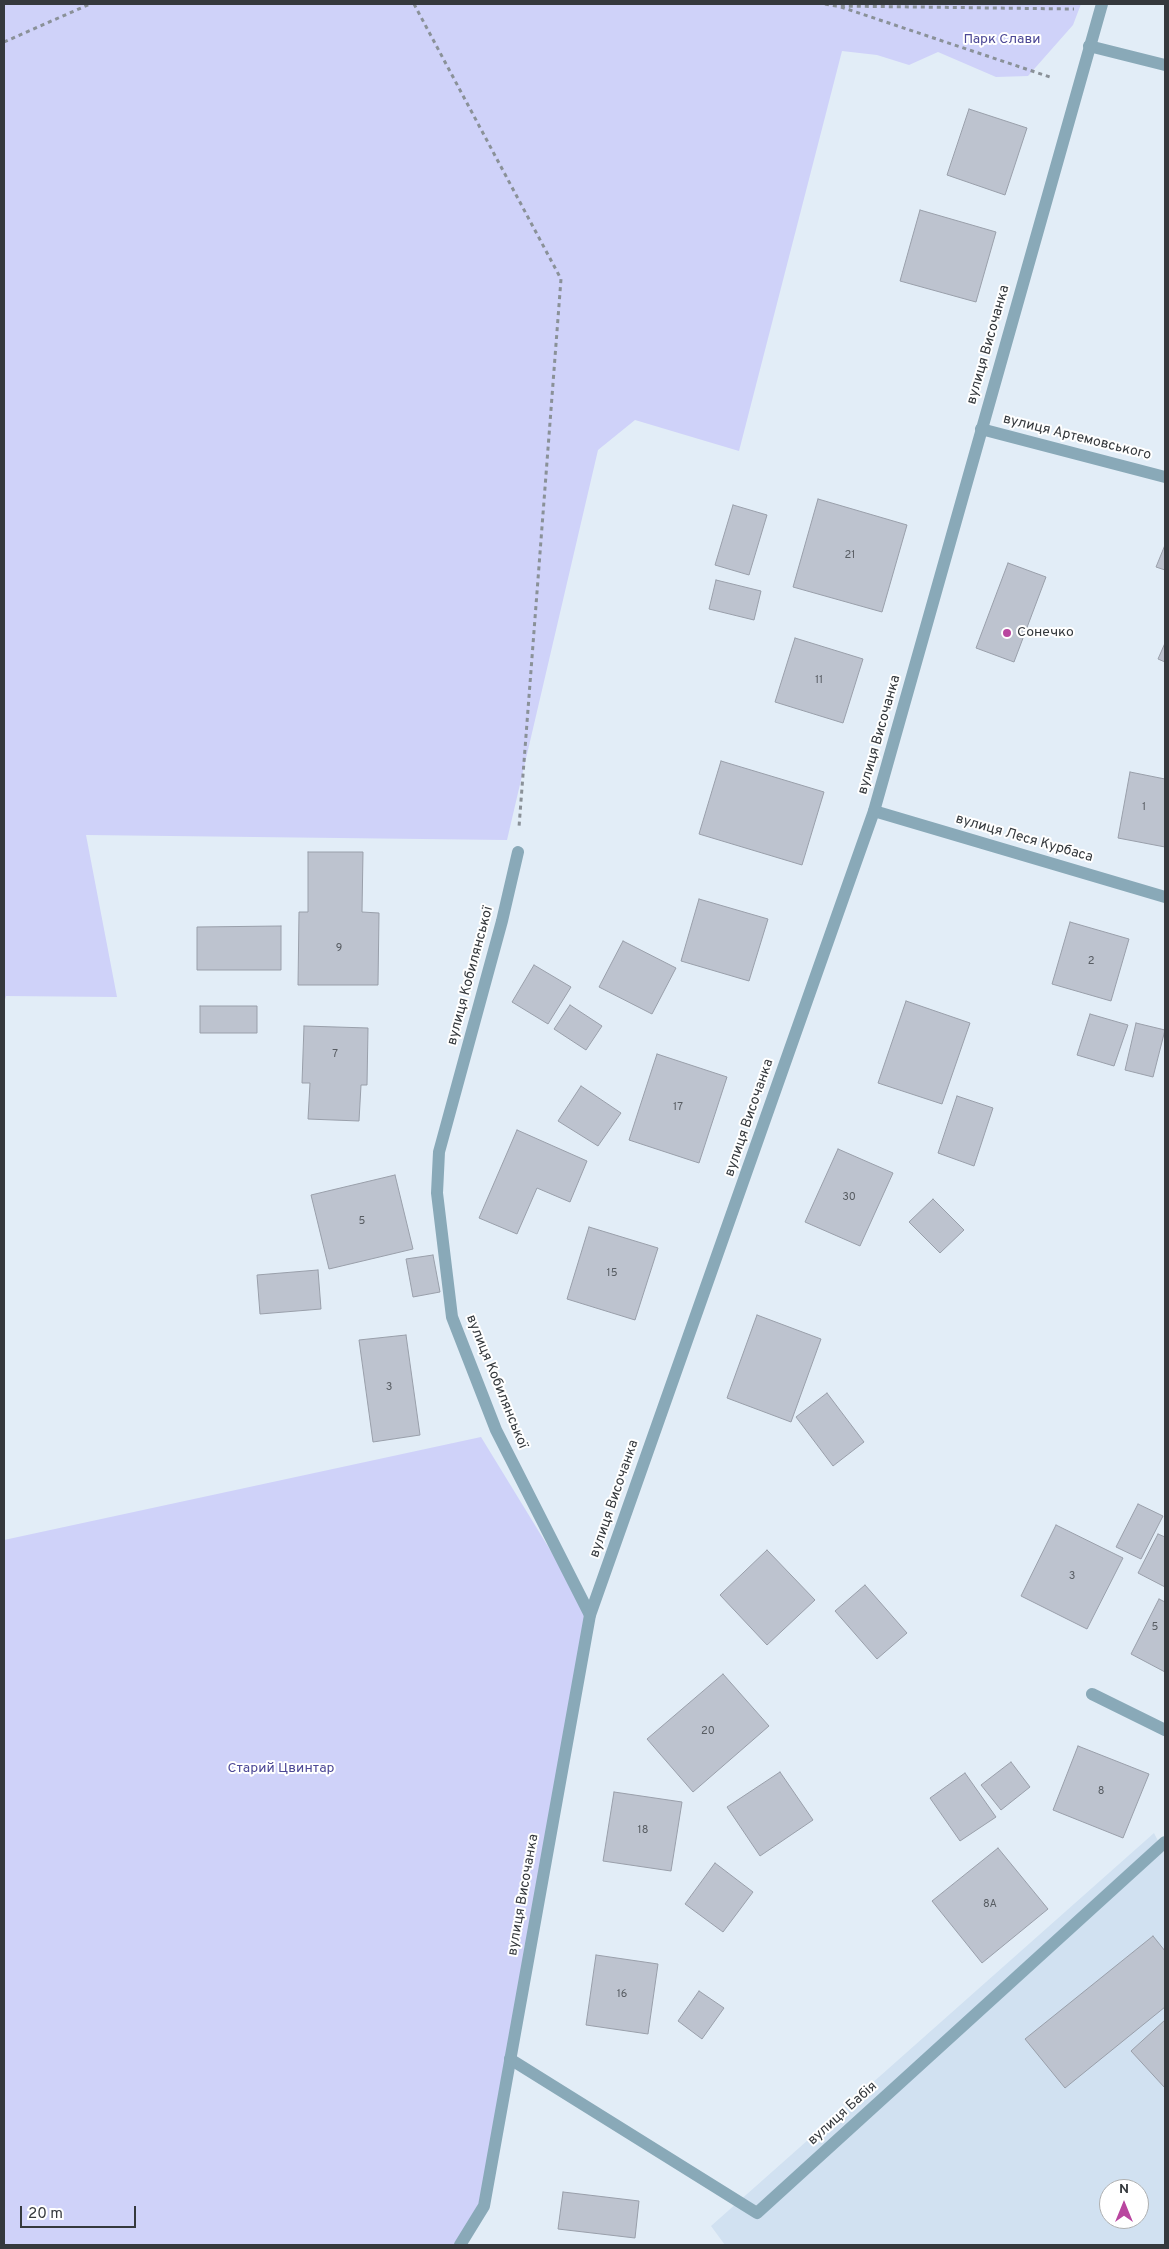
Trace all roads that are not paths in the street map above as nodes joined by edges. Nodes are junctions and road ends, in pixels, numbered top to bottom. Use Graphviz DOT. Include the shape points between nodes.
graph roads {
  1 [pos="1101,6"];
  2 [pos="1089,46"];
  3 [pos="1165,65"];
  4 [pos="981,430"];
  5 [pos="1165,476"];
  6 [pos="874,811"];
  7 [pos="518,852"];
  8 [pos="1165,896"];
  9 [pos="590,1615"];
  10 [pos="1092,1694"];
  11 [pos="1165,1730"];
  12 [pos="1165,1842"];
  13 [pos="510,2059"];
  14 [pos="460,2245"];
  1 -- 2 [label="street, вулиця Височанка"];
  2 -- 3 [label="street"];
  2 -- 4 [label="street, вулиця Височанка"];
  4 -- 5 [label="street, вулиця Артемовського"];
  4 -- 6 [label="street, вулиця Височанка"];
  6 -- 8 [label="street, вулиця Леся Курбаса"];
  6 -- 9 [label="street, вулиця Височанка"];
  7 -- 9 [label="street, вулиця Кобилянської" via="439,1152 437,1193 452,1317 496,1430"];
  9 -- 13 [label="street, вулиця Височанка"];
  10 -- 11 [label="street"];
  12 -- 13 [label="street, вулиця Бабія" via="757,2213"];
  13 -- 14 [label="street, вулиця Височанка" via="484,2206"];
}
